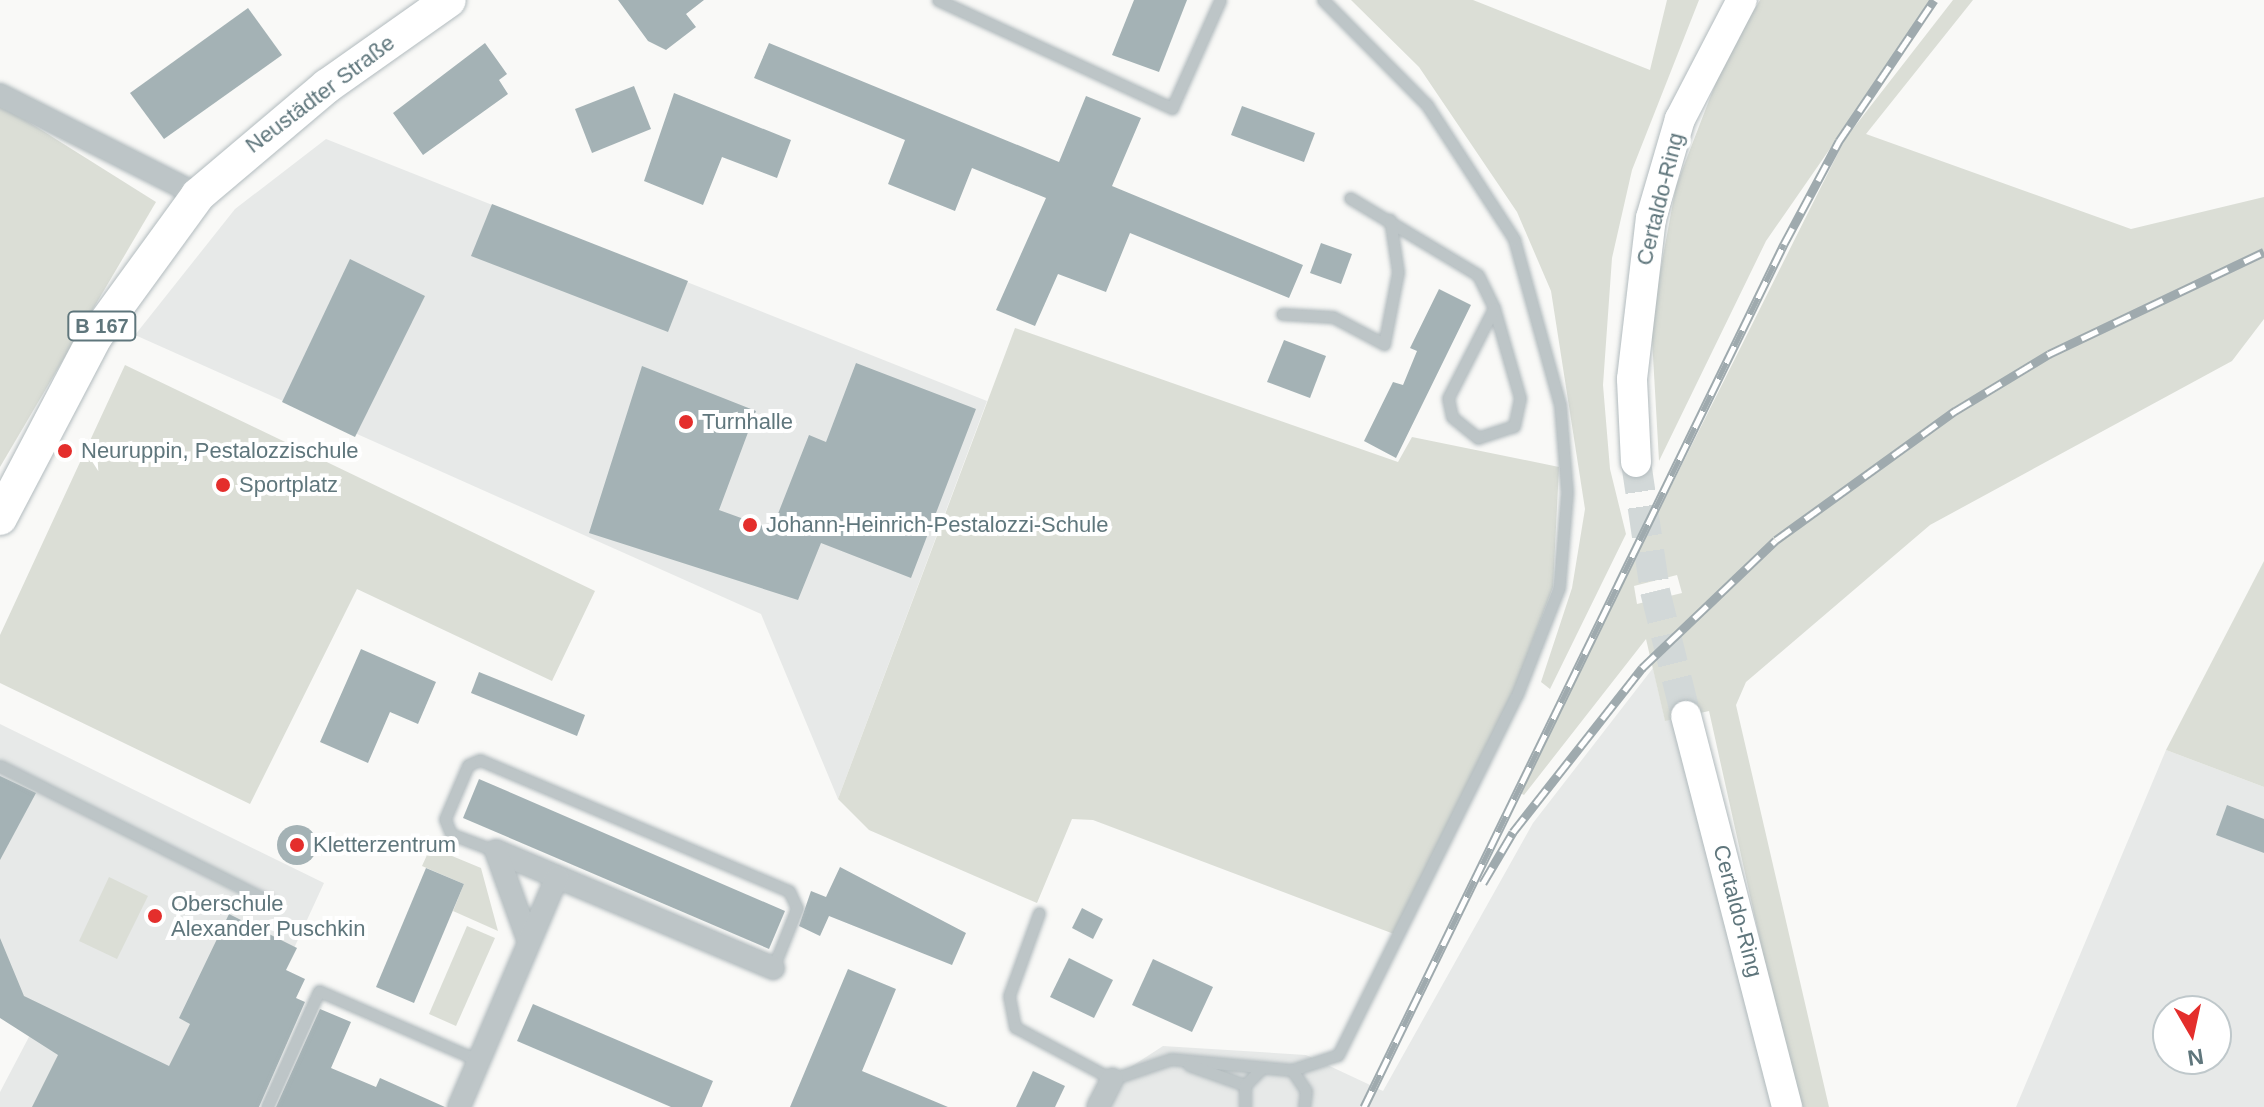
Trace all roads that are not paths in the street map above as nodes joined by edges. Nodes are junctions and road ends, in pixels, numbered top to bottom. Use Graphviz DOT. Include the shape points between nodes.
graph roads {
  1 [pos="449,0"];
  2 [pos="938,0"];
  3 [pos="1220,0"];
  4 [pos="1323,0"];
  5 [pos="1742,0"];
  6 [pos="0,95"];
  7 [pos="198,195"];
  8 [pos="1350,198"];
  9 [pos="1390,220"];
  10 [pos="1494,308"];
  11 [pos="1282,314"];
  12 [pos="1636,462"];
  13 [pos="0,518"];
  14 [pos="1686,716"];
  15 [pos="0,766"];
  16 [pos="496,851"];
  17 [pos="557,877"];
  18 [pos="270,902"];
  19 [pos="1039,913"];
  20 [pos="529,942"];
  21 [pos="773,968"];
  22 [pos="1171,1059"];
  23 [pos="478,1060"];
  24 [pos="1263,1067"];
  25 [pos="1292,1070"];
  26 [pos="1112,1079"];
  27 [pos="1245,1085"];
  28 [pos="267,1107"];
  29 [pos="459,1107"];
  30 [pos="1098,1107"];
  31 [pos="1245,1107"];
  32 [pos="1304,1107"];
  33 [pos="1787,1107"];
  1 -- 7 [label="main road, Neustädter Straße / B 167" via="315,96"];
  2 -- 3 [label="lane" via="1172,108"];
  4 -- 25 [label="lane" via="1436,116 1514,239 1551,357 1567,492 1559,588 1517,695 1348,1043 1338,1055"];
  5 -- 12 [label="main road, Certaldo-Ring" via="1686,106 1651,218 1632,379"];
  6 -- 7 [label="street"];
  7 -- 13 [label="main road, B 167" via="95,337"];
  8 -- 9 [label="lane"];
  9 -- 10 [label="lane" via="1478,275"];
  9 -- 11 [label="lane" via="1398,272 1384,344 1333,317"];
  10 -- 10 [label="lane" via="1519,414 1505,435 1478,438 1452,417 1448,398"];
  14 -- 33 [label="main road, Certaldo-Ring"];
  15 -- 18 [label="lane"];
  16 -- 17 [label="street"];
  16 -- 20 [label="street"];
  16 -- 21 [label="lane" via="451,834 445,819 468,765 480,760 789,891 797,908"];
  17 -- 20 [label="street"];
  17 -- 21 [label="street"];
  19 -- 26 [label="lane" via="1009,996 1015,1027"];
  20 -- 23 [label="street"];
  22 -- 24 [label="lane"];
  22 -- 26 [label="lane"];
  22 -- 27 [label="lane"];
  23 -- 28 [label="lane" via="319,991"];
  23 -- 29 [label="street"];
  24 -- 25 [label="lane"];
  24 -- 27 [label="lane"];
  25 -- 32 [label="lane" via="1306,1091"];
  26 -- 30 [label="street"];
  27 -- 31 [label="lane"];
}
